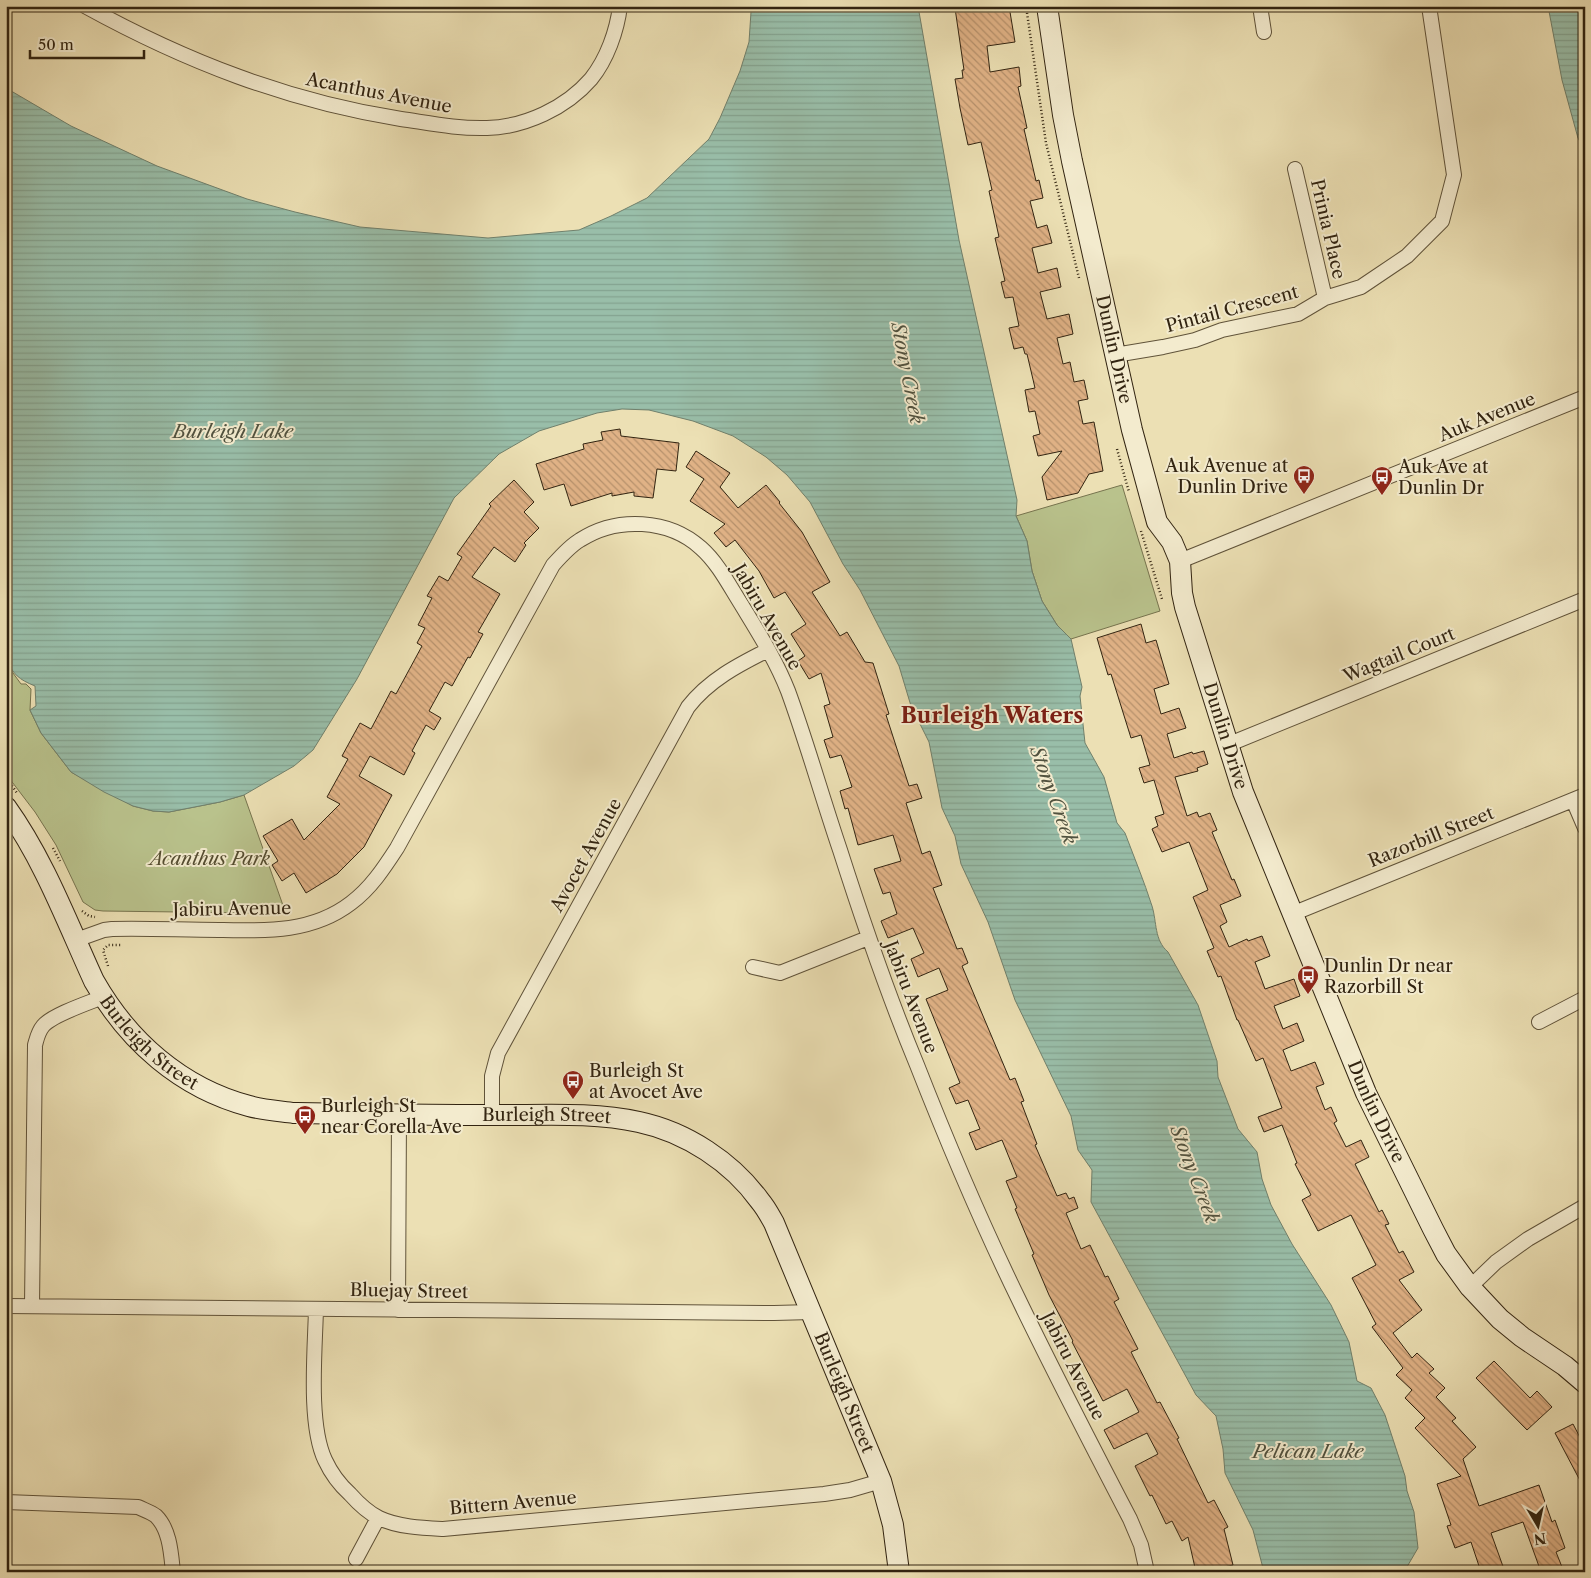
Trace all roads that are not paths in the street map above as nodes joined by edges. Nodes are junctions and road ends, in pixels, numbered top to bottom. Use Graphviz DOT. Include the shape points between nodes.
graph roads {
  1 [pos="85,6"];
  2 [pos="620,6"];
  3 [pos="1047,6"];
  4 [pos="1260,6"];
  5 [pos="1429,6"];
  6 [pos="1264,32"];
  7 [pos="1295,169"];
  8 [pos="1325,298"];
  9 [pos="1115,355"];
  10 [pos="1585,397"];
  11 [pos="1180,561"];
  12 [pos="1585,599"];
  13 [pos="768,650"];
  14 [pos="1227,745"];
  15 [pos="1579,797"];
  16 [pos="14,803"];
  17 [pos="1585,828"];
  18 [pos="1292,914"];
  19 [pos="868,938"];
  20 [pos="76,940"];
  21 [pos="754,967"];
  22 [pos="103,997"];
  23 [pos="1585,998"];
  24 [pos="1539,1022"];
  25 [pos="399,1114"];
  26 [pos="492,1115"];
  27 [pos="1585,1206"];
  28 [pos="1470,1287"];
  29 [pos="6,1306"];
  30 [pos="32,1306"];
  31 [pos="316,1309"];
  32 [pos="398,1310"];
  33 [pos="812,1312"];
  34 [pos="1585,1383"];
  35 [pos="881,1481"];
  36 [pos="6,1502"];
  37 [pos="378,1518"];
  38 [pos="356,1559"];
  39 [pos="173,1572"];
  40 [pos="899,1572"];
  41 [pos="1147,1572"];
  1 -- 2 [label="street, Acanthus Avenue" via="171,50 273,90 375,115 447,126 489,128 533,119 554,110 591,79 612,40"];
  3 -- 9 [label="street, Dunlin Drive" via="1070,152"];
  4 -- 6 [label="street"];
  5 -- 8 [label="street, Pintail Crescent" via="1454,175 1442,221 1407,256 1361,287"];
  7 -- 8 [label="street, Prinia Place"];
  8 -- 9 [label="street, Pintail Crescent" via="1298,314 1222,330 1163,348"];
  9 -- 11 [label="street, Dunlin Drive" via="1157,522 1172,542"];
  10 -- 11 [label="street, Auk Avenue"];
  11 -- 14 [label="street, Dunlin Drive" via="1185,607"];
  12 -- 14 [label="street, Wagtail Court"];
  13 -- 19 [label="street, Jabiru Avenue" via="787,690"];
  13 -- 20 [label="street, Jabiru Avenue" via="722,574 698,546 684,536 655,525 637,524 593,533 579,540 553,565 397,848 383,870 350,904 314,923 277,930 112,929"];
  13 -- 26 [label="street, Avocet Avenue" via="720,676 705,687 688,708 498,1053 492,1076"];
  14 -- 18 [label="street, Dunlin Drive"];
  15 -- 17 [label="street"];
  15 -- 18 [label="street, Razorbill Street"];
  16 -- 20 [label="street, Burleigh Street" via="20,826 42,865"];
  18 -- 28 [label="street, Dunlin Drive" via="1376,1117 1446,1254"];
  19 -- 21 [label="street" via="780,973"];
  19 -- 41 [label="street, Jabiru Avenue" via="916,1064 996,1251 1130,1519 1141,1545"];
  20 -- 22 [label="street, Burleigh Street"];
  22 -- 25 [label="street, Burleigh Street" via="126,1028 155,1058 204,1089 229,1099 249,1106 294,1113"];
  22 -- 30 [label="street" via="44,1025 35,1045"];
  23 -- 24 [label="street"];
  25 -- 26 [label="street, Burleigh Street"];
  25 -- 32 [label="street"];
  26 -- 33 [label="street, Burleigh Street" via="621,1119 664,1129 690,1140 743,1180 760,1201 774,1223"];
  27 -- 28 [label="street" via="1528,1239 1496,1262"];
  28 -- 34 [label="street, Dunlin Drive" via="1500,1319"];
  29 -- 30 [label="street, Bluejay Street"];
  30 -- 31 [label="street, Bluejay Street"];
  31 -- 32 [label="street, Bluejay Street"];
  31 -- 37 [label="street, Bittern Avenue" via="315,1408 319,1442 325,1460 342,1486"];
  32 -- 33 [label="street, Bluejay Street"];
  33 -- 35 [label="street, Burleigh Street"];
  35 -- 37 [label="street, Bittern Avenue" via="824,1494 443,1529 397,1524"];
  35 -- 40 [label="street, Burleigh Street" via="893,1525"];
  36 -- 39 [label="street" via="138,1507 155,1516 163,1526 169,1541"];
  37 -- 38 [label="street"];
}
